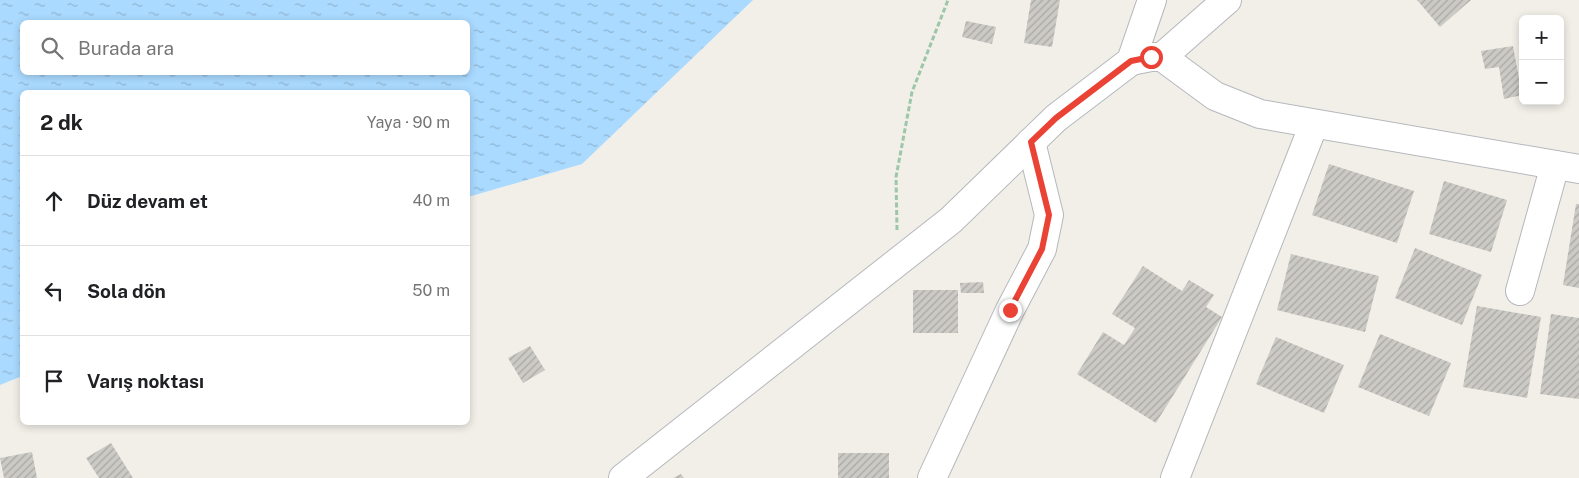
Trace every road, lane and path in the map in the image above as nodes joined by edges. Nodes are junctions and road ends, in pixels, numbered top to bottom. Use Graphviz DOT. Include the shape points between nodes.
graph roads {
  1 [pos="948,0"];
  2 [pos="1152,0"];
  3 [pos="1227,0"];
  4 [pos="1162,57"];
  5 [pos="1131,61"];
  6 [pos="1314,124"];
  7 [pos="1031,142"];
  8 [pos="1567,167"];
  9 [pos="898,261"];
  10 [pos="1520,291"];
  11 [pos="623,478"];
  12 [pos="932,478"];
  13 [pos="1175,478"];
  1 -- 9 [label="path" via="912,92 896,177"];
  2 -- 5 [label="street"];
  3 -- 4 [label="street"];
  4 -- 5 [label="street"];
  4 -- 6 [label="street" via="1215,96 1260,114"];
  5 -- 7 [label="street" via="1056,118"];
  6 -- 8 [label="street"];
  6 -- 13 [label="street"];
  7 -- 9 [label="street" via="951,220"];
  7 -- 12 [label="street" via="1049,215 1042,249"];
  8 -- 10 [label="street"];
  9 -- 11 [label="street"];
}
